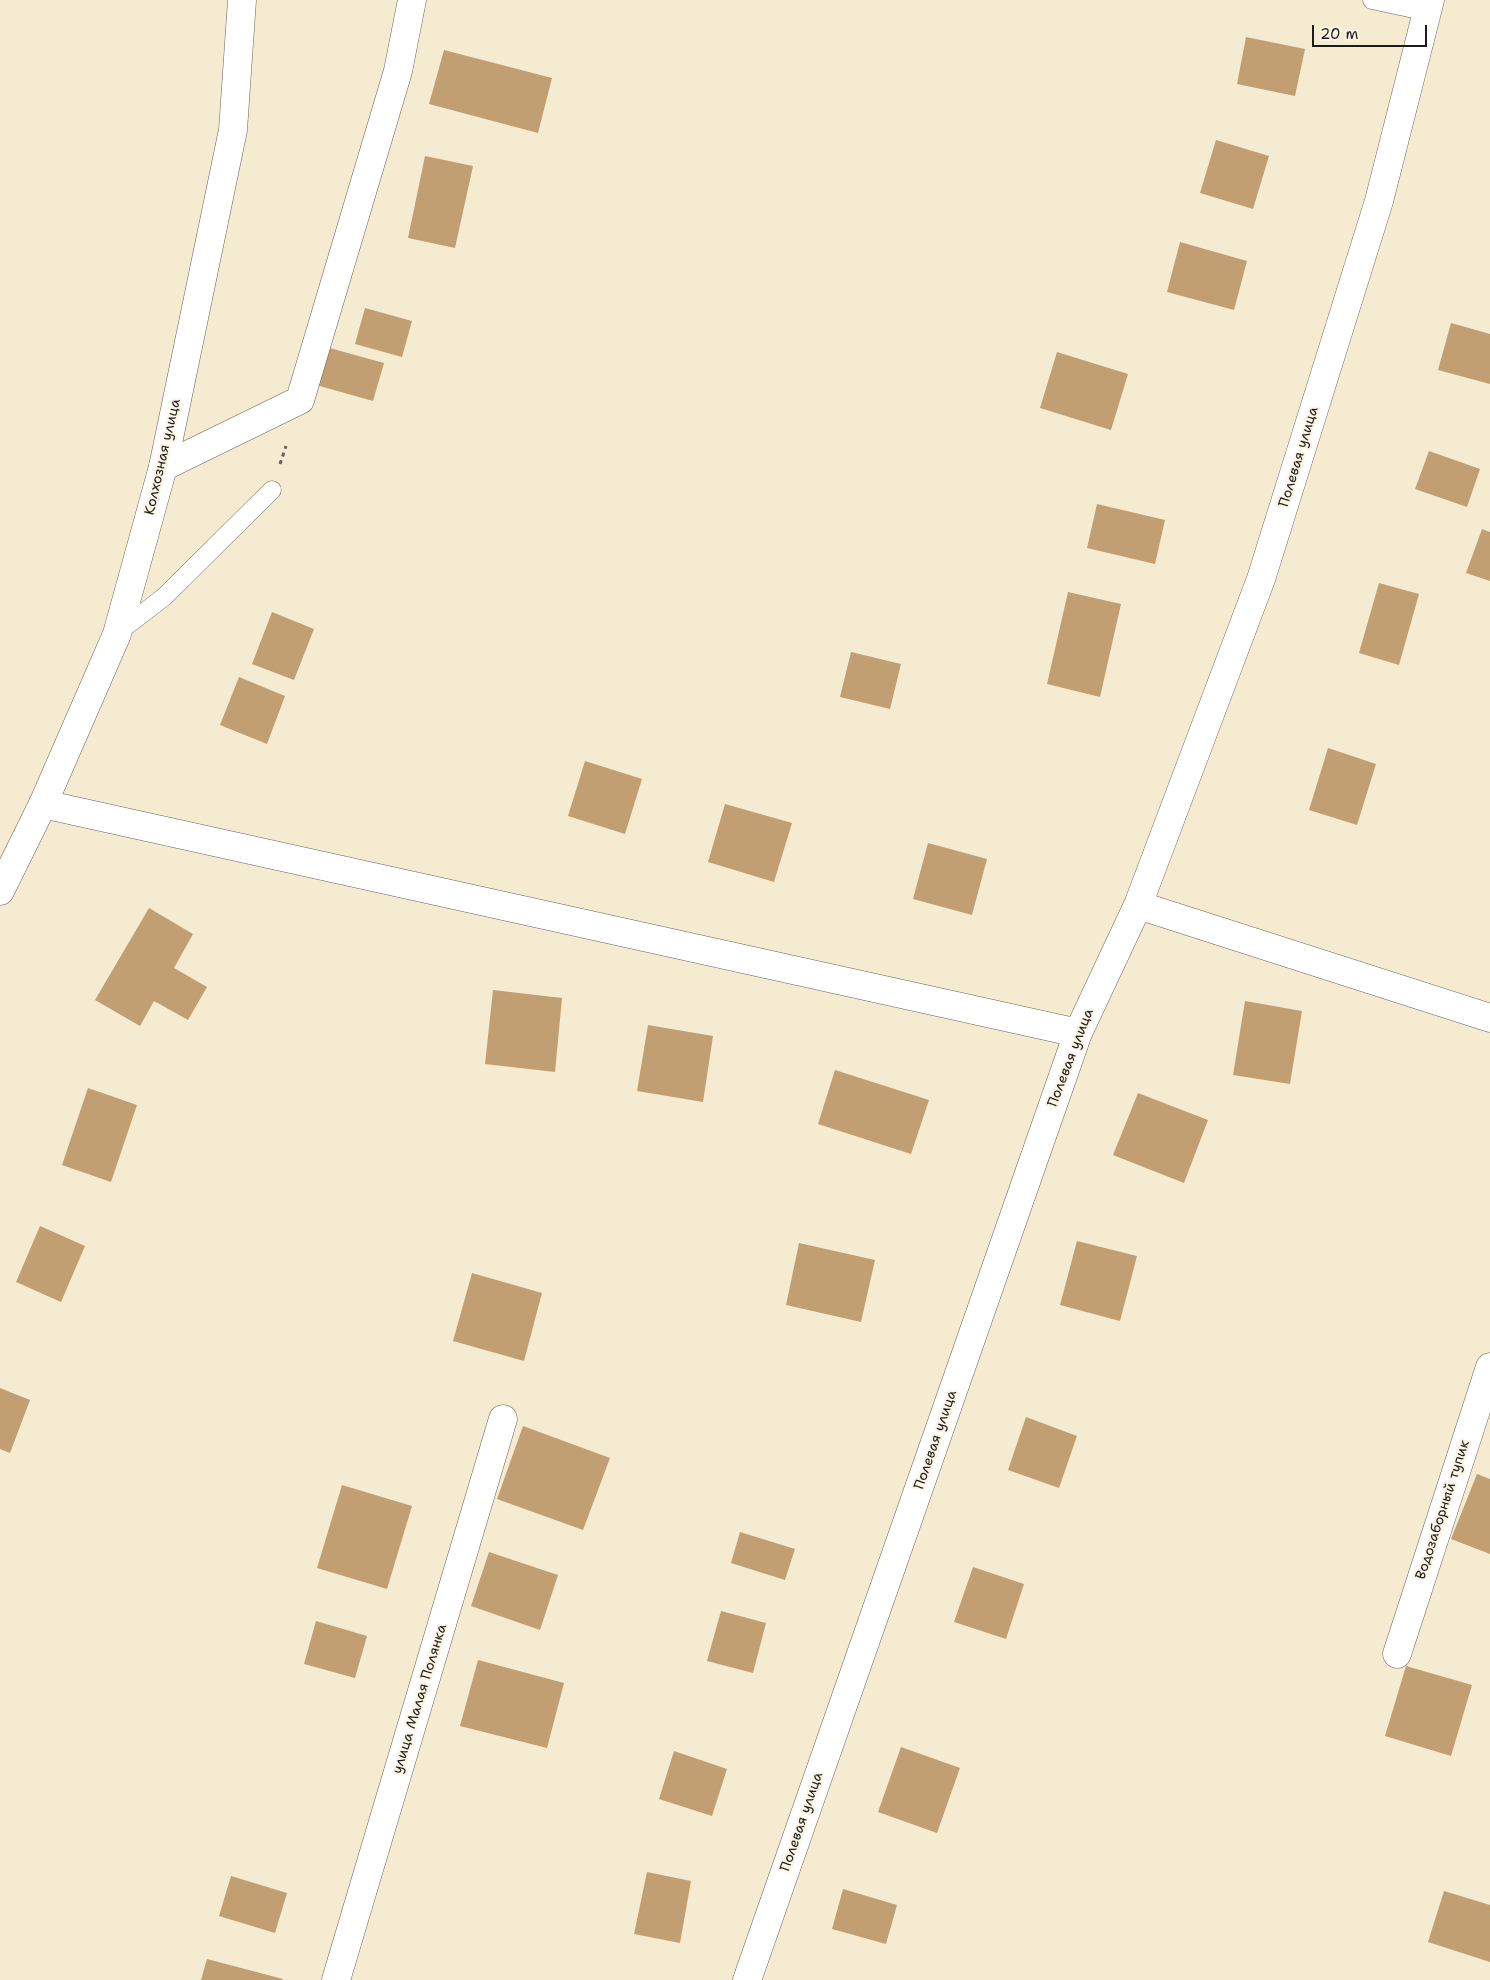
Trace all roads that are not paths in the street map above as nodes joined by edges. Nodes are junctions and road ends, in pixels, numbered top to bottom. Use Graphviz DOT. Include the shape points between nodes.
graph roads {
  1 [pos="242,0"];
  2 [pos="412,0"];
  3 [pos="1372,0"];
  4 [pos="1429,6"];
  5 [pos="163,468"];
  6 [pos="272,490"];
  7 [pos="117,634"];
  8 [pos="43,804"];
  9 [pos="0,891"];
  10 [pos="1138,905"];
  11 [pos="1490,1018"];
  12 [pos="1078,1033"];
  13 [pos="1490,1367"];
  14 [pos="503,1419"];
  15 [pos="1397,1654"];
  16 [pos="336,1980"];
  17 [pos="747,1980"];
  1 -- 5 [label="street, Колхозная улица" via="233,130"];
  2 -- 5 [label="street" via="398,71 300,400"];
  3 -- 4 [label="lane"];
  4 -- 10 [label="street, Полевая улица" via="1379,201 1261,579"];
  5 -- 7 [label="street, Колхозная улица"];
  6 -- 7 [label="lane" via="164,598"];
  7 -- 8 [label="street, Колхозная улица"];
  8 -- 9 [label="street, Колхозная улица"];
  8 -- 12 [label="street"];
  10 -- 11 [label="street"];
  10 -- 12 [label="street, Полевая улица"];
  12 -- 17 [label="street, Полевая улица"];
  13 -- 15 [label="street, Водозаборный тупик"];
  14 -- 16 [label="street, улица Малая Полянка"];
}
